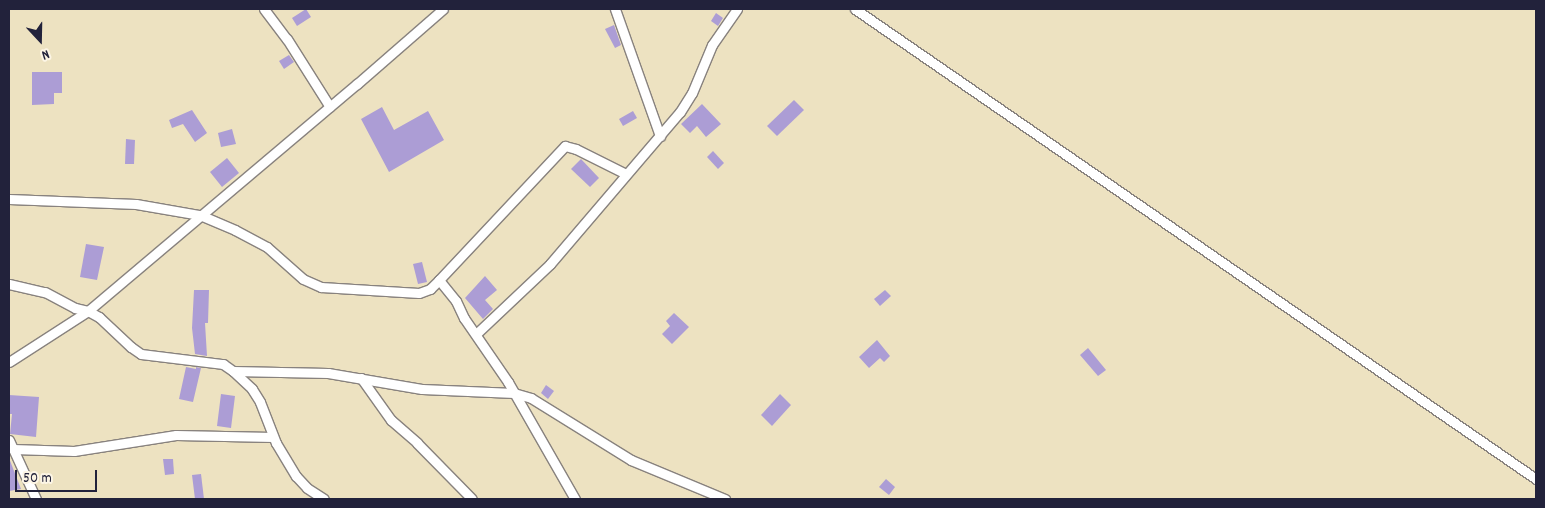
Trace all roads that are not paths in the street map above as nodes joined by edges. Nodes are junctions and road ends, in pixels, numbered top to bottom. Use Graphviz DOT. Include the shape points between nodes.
graph roads {
  1 [pos="264,9"];
  2 [pos="443,9"];
  3 [pos="615,9"];
  4 [pos="737,9"];
  5 [pos="855,9"];
  6 [pos="330,107"];
  7 [pos="660,136"];
  8 [pos="626,174"];
  9 [pos="9,199"];
  10 [pos="200,215"];
  11 [pos="439,280"];
  12 [pos="9,284"];
  13 [pos="88,311"];
  14 [pos="476,334"];
  15 [pos="9,362"];
  16 [pos="234,371"];
  17 [pos="361,378"];
  18 [pos="514,393"];
  19 [pos="273,437"];
  20 [pos="11,444"];
  21 [pos="1536,479"];
  22 [pos="36,499"];
  23 [pos="324,499"];
  24 [pos="472,499"];
  25 [pos="575,499"];
  26 [pos="725,499"];
  1 -- 6 [label="street"];
  2 -- 6 [label="street"];
  3 -- 7 [label="street"];
  4 -- 7 [label="street" via="712,45 684,106"];
  5 -- 21 [label="street"];
  6 -- 10 [label="street"];
  7 -- 8 [label="street"];
  8 -- 11 [label="street" via="565,146"];
  8 -- 14 [label="street" via="550,264"];
  9 -- 10 [label="street" via="136,204"];
  10 -- 11 [label="street" via="267,247 303,279 321,287 419,293 430,289"];
  10 -- 13 [label="street"];
  11 -- 14 [label="street"];
  12 -- 13 [label="street" via="45,292 74,308"];
  13 -- 15 [label="street"];
  13 -- 16 [label="street" via="141,354 223,364"];
  14 -- 18 [label="street"];
  16 -- 17 [label="street" via="328,373"];
  16 -- 19 [label="street" via="260,402"];
  17 -- 18 [label="street" via="422,389"];
  17 -- 24 [label="street" via="391,420"];
  18 -- 25 [label="street"];
  18 -- 26 [label="street" via="531,398 631,460"];
  19 -- 20 [label="street" via="176,436 74,451"];
  19 -- 23 [label="street" via="296,476"];
  20 -- 22 [label="street"];
}
